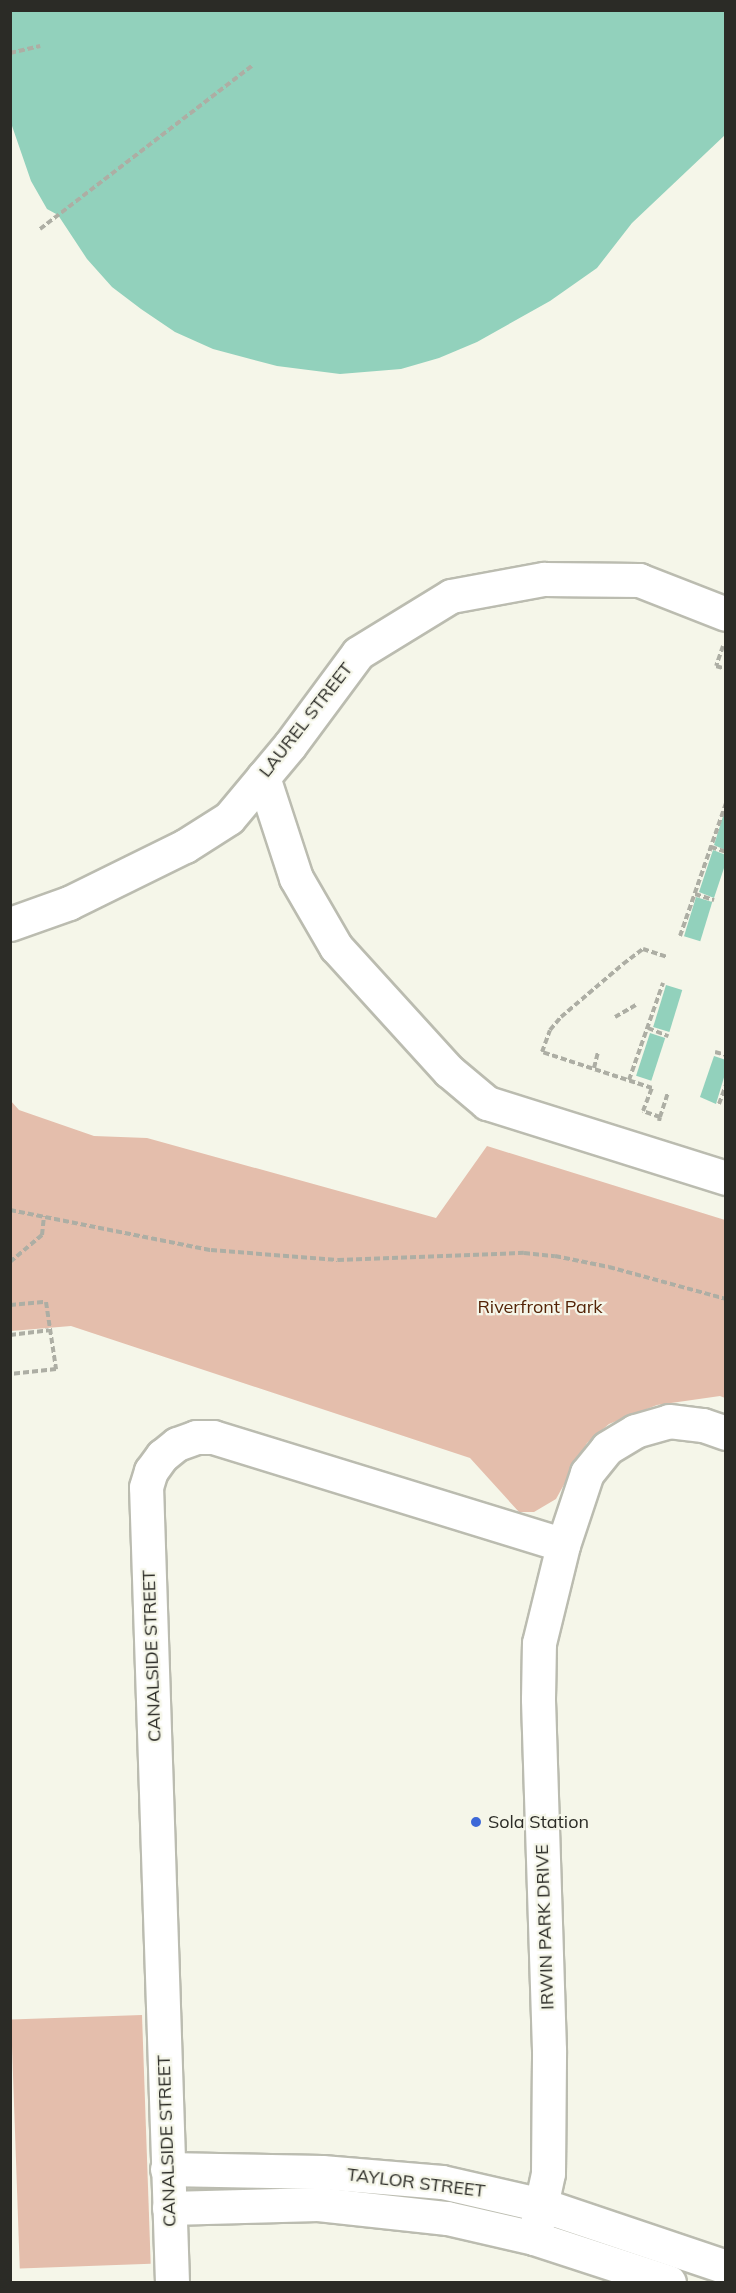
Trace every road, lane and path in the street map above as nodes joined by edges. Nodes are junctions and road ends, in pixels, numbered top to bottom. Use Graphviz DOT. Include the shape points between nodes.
graph roads {
  1 [pos="40,46"];
  2 [pos="10,53"];
  3 [pos="253,65"];
  4 [pos="40,229"];
  5 [pos="726,614"];
  6 [pos="726,640"];
  7 [pos="726,669"];
  8 [pos="263,777"];
  9 [pos="726,803"];
  10 [pos="711,847"];
  11 [pos="726,852"];
  12 [pos="694,894"];
  13 [pos="714,900"];
  14 [pos="10,924"];
  15 [pos="680,936"];
  16 [pos="668,957"];
  17 [pos="663,983"];
  18 [pos="636,1005"];
  19 [pos="615,1017"];
  20 [pos="648,1028"];
  21 [pos="668,1036"];
  22 [pos="598,1052"];
  23 [pos="715,1052"];
  24 [pos="726,1055"];
  25 [pos="594,1068"];
  26 [pos="629,1080"];
  27 [pos="726,1085"];
  28 [pos="668,1092"];
  29 [pos="719,1104"];
  30 [pos="660,1117"];
  31 [pos="648,1154"];
  32 [pos="726,1178"];
  33 [pos="10,1210"];
  34 [pos="44,1216"];
  35 [pos="10,1262"];
  36 [pos="726,1299"];
  37 [pos="10,1305"];
  38 [pos="49,1330"];
  39 [pos="10,1335"];
  40 [pos="10,1374"];
  41 [pos="726,1433"];
  42 [pos="563,1545"];
  43 [pos="167,2169"];
  44 [pos="542,2205"];
  45 [pos="169,2208"];
  46 [pos="534,2238"];
  47 [pos="726,2267"];
  48 [pos="172,2283"];
  49 [pos="669,2283"];
  1 -- 2 [label="path"];
  3 -- 4 [label="path"];
  5 -- 8 [label="street, LAUREL STREET" via="639,580 544,579 451,596 358,653"];
  6 -- 7 [label="path" via="716,666"];
  8 -- 14 [label="street, LAUREL STREET" via="229,818 185,846 69,903"];
  8 -- 31 [label="street" via="296,878 336,947 449,1071 487,1103"];
  9 -- 10 [label="path"];
  10 -- 11 [label="path"];
  10 -- 12 [label="path"];
  12 -- 13 [label="path"];
  12 -- 15 [label="path"];
  16 -- 25 [label="path" via="643,949 591,990 550,1030 542,1052"];
  17 -- 20 [label="path"];
  18 -- 19 [label="path"];
  20 -- 21 [label="path"];
  20 -- 26 [label="path"];
  22 -- 25 [label="path"];
  23 -- 24 [label="path"];
  25 -- 26 [label="path"];
  26 -- 30 [label="path" via="652,1088 643,1111"];
  27 -- 29 [label="path"];
  28 -- 30 [label="path"];
  30 -- 31 [label="path"];
  31 -- 32 [label="street"];
  33 -- 34 [label="path"];
  34 -- 35 [label="path" via="42,1235"];
  34 -- 36 [label="path" via="211,1250 338,1260 524,1253 555,1256"];
  37 -- 38 [label="path" via="46,1302"];
  38 -- 39 [label="path"];
  38 -- 40 [label="path" via="56,1369"];
  41 -- 42 [label="street, IRWIN PARK DRIVE" via="703,1425 669,1421 635,1431 607,1448 587,1473"];
  42 -- 43 [label="street, CANALSIDE STREET" via="213,1437 196,1437 177,1444 151,1471 146,1487"];
  42 -- 44 [label="street, IRWIN PARK DRIVE" via="539,1643 549,2050 548,2173"];
  43 -- 44 [label="street, TAYLOR STREET" via="372,2175 442,2182"];
  43 -- 45 [label="street, CANALSIDE STREET"];
  44 -- 46 [label="street, IRWIN PARK DRIVE"];
  44 -- 47 [label="street, TAYLOR STREET"];
  45 -- 46 [label="street, TAYLOR STREET" via="278,2204 360,2207 447,2218"];
  45 -- 48 [label="street, CANALSIDE STREET"];
  46 -- 49 [label="street, TAYLOR STREET"];
}
